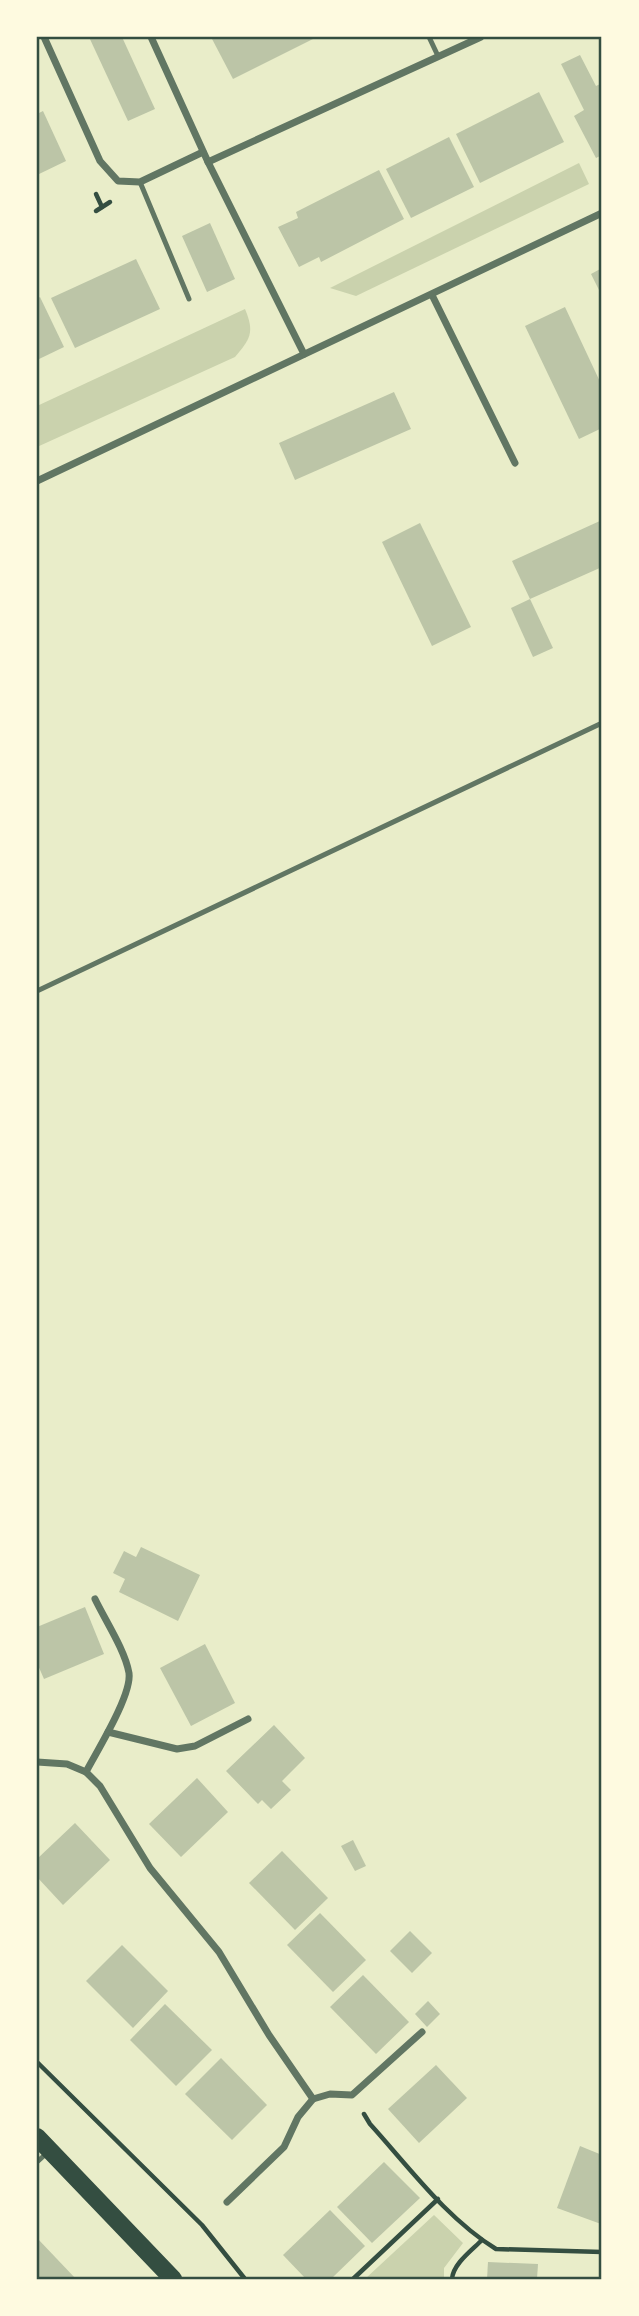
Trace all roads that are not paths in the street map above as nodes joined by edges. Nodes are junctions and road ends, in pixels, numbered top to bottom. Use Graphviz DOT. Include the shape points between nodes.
graph roads {
  1 [pos="44,37"];
  2 [pos="151,37"];
  3 [pos="429,37"];
  4 [pos="481,37"];
  5 [pos="438,56"];
  6 [pos="203,152"];
  7 [pos="208,162"];
  8 [pos="140,182"];
  9 [pos="602,213"];
  10 [pos="432,295"];
  11 [pos="189,299"];
  12 [pos="304,354"];
  13 [pos="514,463"];
  14 [pos="37,481"];
  15 [pos="602,723"];
  16 [pos="37,990"];
  17 [pos="95,1599"];
  18 [pos="247,1719"];
  19 [pos="108,1732"];
  20 [pos="37,1762"];
  21 [pos="86,1772"];
  22 [pos="422,2032"];
  23 [pos="313,2099"];
  24 [pos="37,2137"];
  25 [pos="43,2156"];
  26 [pos="227,2202"];
  27 [pos="173,2279"];
  1 -- 8 [label="street" via="100,161 118,181"];
  2 -- 6 [label="street"];
  3 -- 5 [label="lane"];
  4 -- 5 [label="street"];
  5 -- 7 [label="street"];
  6 -- 7 [label="street"];
  6 -- 8 [label="street"];
  7 -- 12 [label="street"];
  8 -- 11 [label="lane"];
  9 -- 10 [label="street"];
  10 -- 12 [label="street"];
  10 -- 13 [label="street"];
  12 -- 14 [label="street"];
  15 -- 16 [label="lane"];
  17 -- 19 [label="street" via="129,1674"];
  18 -- 19 [label="street" via="177,1749"];
  19 -- 21 [label="street"];
  20 -- 21 [label="street"];
  21 -- 23 [label="street" via="100,1786 149,1868 219,1952"];
  22 -- 23 [label="street" via="352,2095"];
  23 -- 26 [label="street" via="298,2117 284,2147"];
  24 -- 25 [label="main road"];
  25 -- 27 [label="main road"];
}
